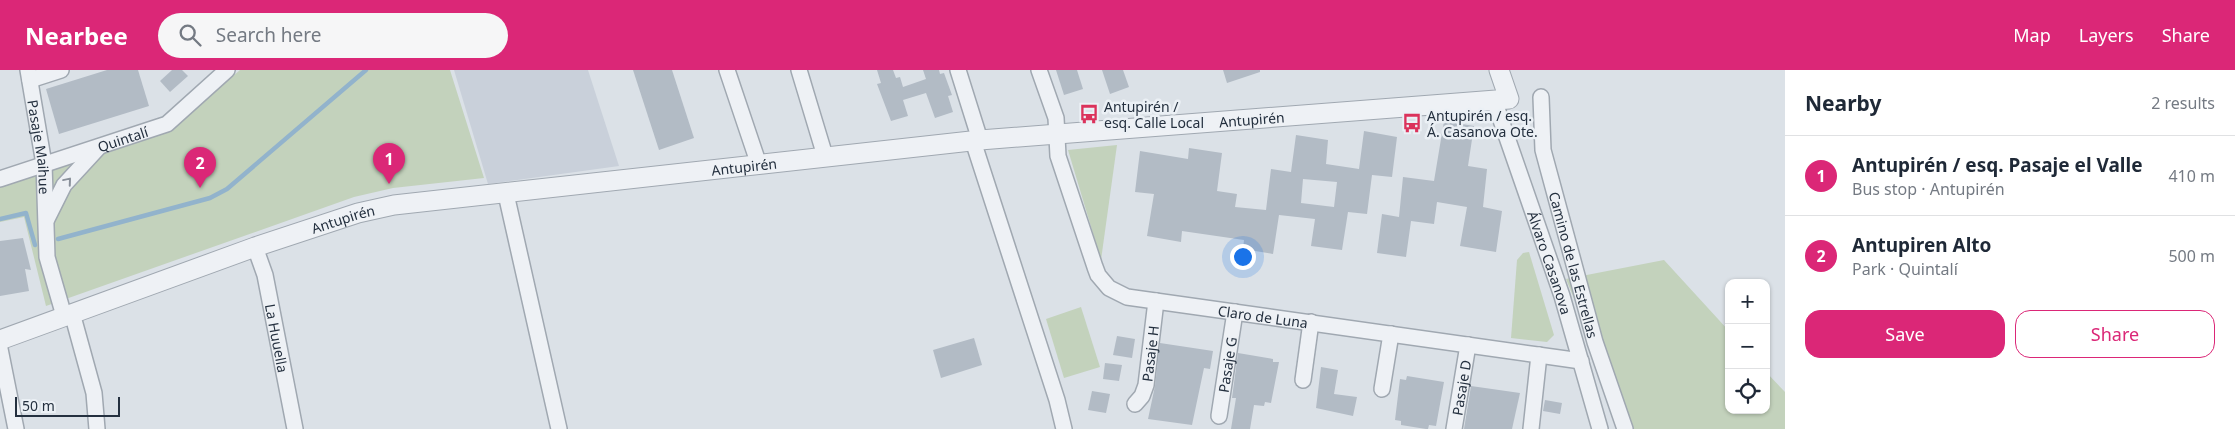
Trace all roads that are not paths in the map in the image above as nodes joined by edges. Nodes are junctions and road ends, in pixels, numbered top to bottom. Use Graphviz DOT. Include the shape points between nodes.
graph roads {
  1 [pos="61,70"];
  2 [pos="227,70"];
  3 [pos="727,70"];
  4 [pos="799,70"];
  5 [pos="958,70"];
  6 [pos="1040,70"];
  7 [pos="1498,70"];
  8 [pos="29,75"];
  9 [pos="1541,97"];
  10 [pos="1502,100"];
  11 [pos="1057,134"];
  12 [pos="976,140"];
  13 [pos="100,146"];
  14 [pos="825,156"];
  15 [pos="44,164"];
  16 [pos="759,164"];
  17 [pos="0,179"];
  18 [pos="506,194"];
  19 [pos="46,223"];
  20 [pos="255,247"];
  21 [pos="1156,300"];
  22 [pos="1235,312"];
  23 [pos="68,315"];
  24 [pos="1311,322"];
  25 [pos="1391,334"];
  26 [pos="0,340"];
  27 [pos="1468,345"];
  28 [pos="0,349"];
  29 [pos="1539,355"];
  30 [pos="1581,361"];
  31 [pos="1303,380"];
  32 [pos="1382,388"];
  33 [pos="1135,404"];
  34 [pos="1219,416"];
  35 [pos="16,429"];
  36 [pos="97,429"];
  37 [pos="294,429"];
  38 [pos="559,429"];
  39 [pos="1064,429"];
  40 [pos="1454,429"];
  41 [pos="1531,429"];
  42 [pos="1600,429"];
  43 [pos="1625,429"];
  1 -- 8 [label="street"];
  2 -- 13 [label="street, Quintalí" via="166,124"];
  3 -- 16 [label="street"];
  4 -- 14 [label="street"];
  5 -- 12 [label="street"];
  6 -- 11 [label="street, Claro de Luna" via="1056,118"];
  7 -- 10 [label="street, Álvaro Casanova"];
  8 -- 15 [label="street, Pasaje Maihue"];
  9 -- 43 [label="street, Camino de las Estrellas" via="1543,150 1595,342"];
  10 -- 11 [label="street, Antupirén"];
  10 -- 30 [label="street, Álvaro Casanova"];
  11 -- 12 [label="street, Antupirén"];
  11 -- 21 [label="street, Claro de Luna" via="1058,156 1098,275 1109,288 1121,294"];
  12 -- 14 [label="street, Antupirén"];
  12 -- 39 [label="street"];
  13 -- 15 [label="street, Quintalí"];
  19 -- 13 [label="street, Pasaje Maihue, one-way" via="64,185"];
  14 -- 16 [label="street, Antupirén"];
  15 -- 17 [label="street, Quintalí"];
  15 -- 19 [label="street, Pasaje Maihue"];
  16 -- 18 [label="street, Antupirén"];
  18 -- 20 [label="street, Antupirén" via="358,213"];
  18 -- 38 [label="street"];
  19 -- 23 [label="street, Pasaje Maihue" via="47,257"];
  20 -- 23 [label="street, Antupirén"];
  20 -- 37 [label="street, La Huuella" via="264,275"];
  21 -- 22 [label="street, Claro de Luna"];
  21 -- 33 [label="street, Pasaje H" via="1146,385"];
  22 -- 24 [label="street, Claro de Luna"];
  22 -- 34 [label="street, Pasaje G"];
  23 -- 26 [label="street, Antupirén"];
  23 -- 36 [label="street, Pasaje Maihue" via="94,393"];
  24 -- 25 [label="street, Claro de Luna"];
  24 -- 31 [label="street"];
  25 -- 27 [label="street, Claro de Luna"];
  25 -- 32 [label="street"];
  27 -- 29 [label="street, Claro de Luna"];
  27 -- 40 [label="street, Pasaje D"];
  28 -- 35 [label="street"];
  29 -- 30 [label="street, Claro de Luna"];
  29 -- 41 [label="street"];
  30 -- 42 [label="street, Álvaro Casanova"];
}
